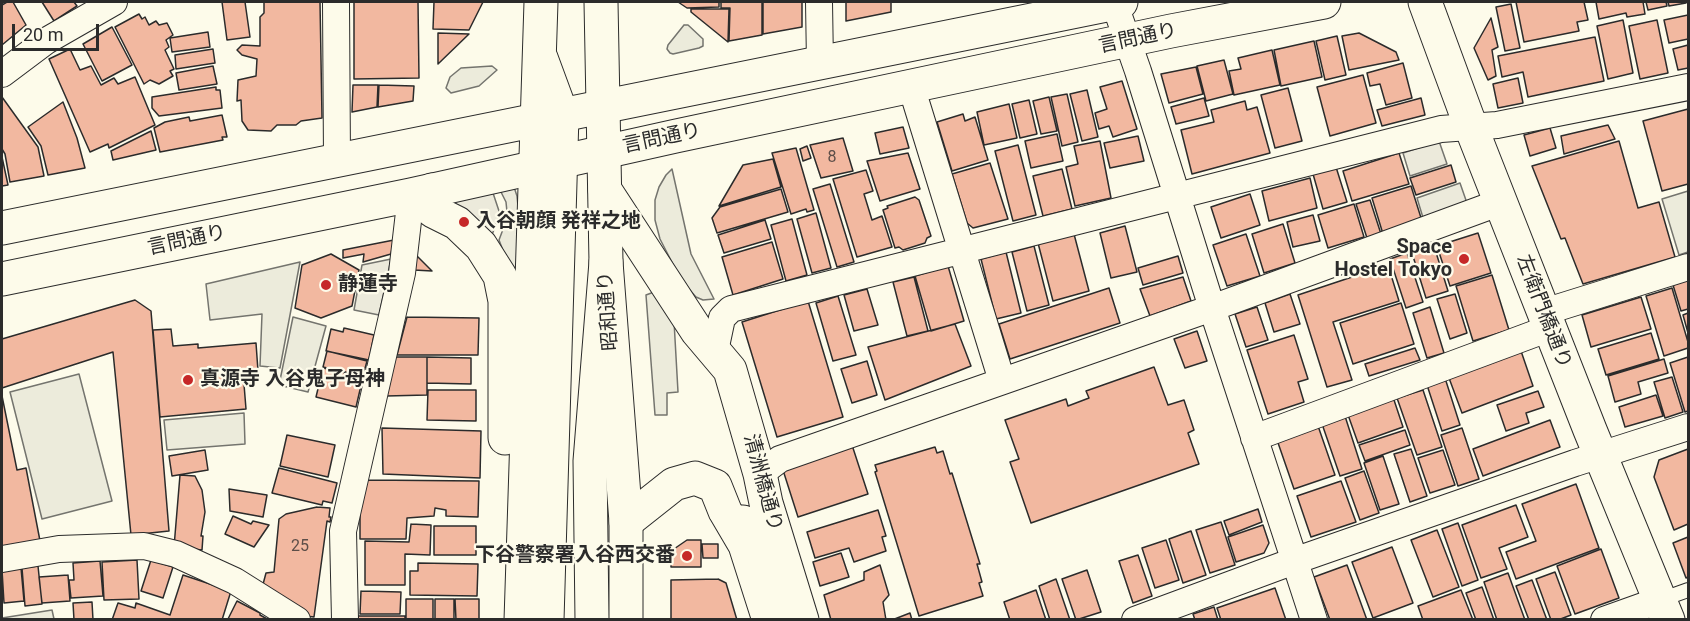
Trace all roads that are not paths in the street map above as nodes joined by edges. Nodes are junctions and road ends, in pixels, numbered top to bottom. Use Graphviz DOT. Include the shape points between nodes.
graph roads {
  1 [pos="114,2"];
  2 [pos="336,2"];
  3 [pos="541,2"];
  4 [pos="601,2"];
  5 [pos="819,2"];
  6 [pos="1117,2"];
  7 [pos="1324,2"];
  8 [pos="1425,2"];
  9 [pos="1128,40"];
  10 [pos="820,64"];
  11 [pos="2,74"];
  12 [pos="911,86"];
  13 [pos="1689,87"];
  14 [pos="603,107"];
  15 [pos="549,118"];
  16 [pos="1471,127"];
  17 [pos="604,152"];
  18 [pos="337,160"];
  19 [pos="548,164"];
  20 [pos="605,190"];
  21 [pos="422,192"];
  22 [pos="1177,195"];
  23 [pos="1501,202"];
  24 [pos="2,228"];
  25 [pos="963,251"];
  26 [pos="606,262"];
  27 [pos="1689,267"];
  28 [pos="2,279"];
  29 [pos="1212,308"];
  30 [pos="1547,320"];
  31 [pos="715,351"];
  32 [pos="1002,381"];
  33 [pos="1689,428"];
  34 [pos="1254,438"];
  35 [pos="1599,454"];
  36 [pos="760,474"];
  37 [pos="626,522"];
  38 [pos="523,538"];
  39 [pos="745,545"];
  40 [pos="2,559"];
  41 [pos="1294,561"];
  42 [pos="1672,603"];
  43 [pos="297,620"];
  44 [pos="345,620"];
  45 [pos="521,620"];
  46 [pos="547,620"];
  47 [pos="592,620"];
  48 [pos="626,620"];
  49 [pos="768,620"];
  50 [pos="802,620"];
  51 [pos="1135,620"];
  52 [pos="1314,620"];
  53 [pos="1604,620"];
  1 -- 11 [label="street" via="46,41"];
  2 -- 18 [label="street"];
  3 -- 15 [label="main road" via="541,58"];
  4 -- 14 [label="main road, 昭和通り"];
  5 -- 10 [label="street"];
  6 -- 9 [label="street"];
  6 -- 10 [label="main road, 言問通り"];
  7 -- 9 [label="main road, 言問通り"];
  8 -- 16 [label="main road, 左衛門橋通り"];
  9 -- 12 [label="main road, 言問通り"];
  9 -- 22 [label="street"];
  10 -- 14 [label="main road, 言問通り"];
  12 -- 17 [label="main road, 言問通り"];
  12 -- 25 [label="street"];
  13 -- 16 [label="street" via="1497,126"];
  14 -- 15 [label="main road, 言問通り"];
  14 -- 17 [label="main road, 昭和通り"];
  15 -- 18 [label="main road, 言問通り"];
  15 -- 19 [label="main road"];
  16 -- 22 [label="street" via="1441,129"];
  16 -- 23 [label="main road, 左衛門橋通り"];
  17 -- 19 [label="main road, 言問通り"];
  17 -- 20 [label="main road, 昭和通り"];
  18 -- 24 [label="main road, 言問通り"];
  19 -- 21 [label="main road, 言問通り"];
  19 -- 38 [label="main road"];
  19 -- 46 [label="main road"];
  20 -- 26 [label="main road, 昭和通り"];
  20 -- 31 [label="main road, 清洲橋通り" via="697,331"];
  21 -- 28 [label="main road, 言問通り"];
  21 -- 38 [label="main road" via="433,211 457,223 481,246 500,276 505,301 505,490"];
  21 -- 44 [label="street" via="343,531"];
  22 -- 25 [label="street"];
  22 -- 29 [label="street"];
  23 -- 29 [label="street"];
  23 -- 30 [label="main road, 左衛門橋通り"];
  25 -- 31 [label="street" via="731,309 722,318"];
  25 -- 32 [label="street"];
  26 -- 37 [label="main road, 昭和通り"];
  26 -- 47 [label="main road" via="590,461"];
  27 -- 30 [label="street"];
  29 -- 32 [label="street"];
  29 -- 34 [label="street"];
  30 -- 34 [label="street"];
  30 -- 35 [label="main road, 左衛門橋通り"];
  31 -- 36 [label="main road, 清洲橋通り" via="730,370"];
  32 -- 36 [label="street" via="780,459"];
  33 -- 35 [label="street"];
  34 -- 41 [label="street"];
  35 -- 41 [label="street"];
  35 -- 42 [label="main road, 左衛門橋通り"];
  36 -- 39 [label="main road" via="748,477 740,500"];
  36 -- 50 [label="main road, 清洲橋通り"];
  37 -- 39 [label="main road" via="674,484 695,477 715,486"];
  37 -- 48 [label="main road, 昭和通り"];
  38 -- 45 [label="main road"];
  39 -- 49 [label="main road, 清洲橋通り"];
  40 -- 43 [label="street" via="59,549 144,546 176,554 235,581"];
  41 -- 51 [label="street"];
  41 -- 52 [label="street"];
  42 -- 53 [label="street"];
}
